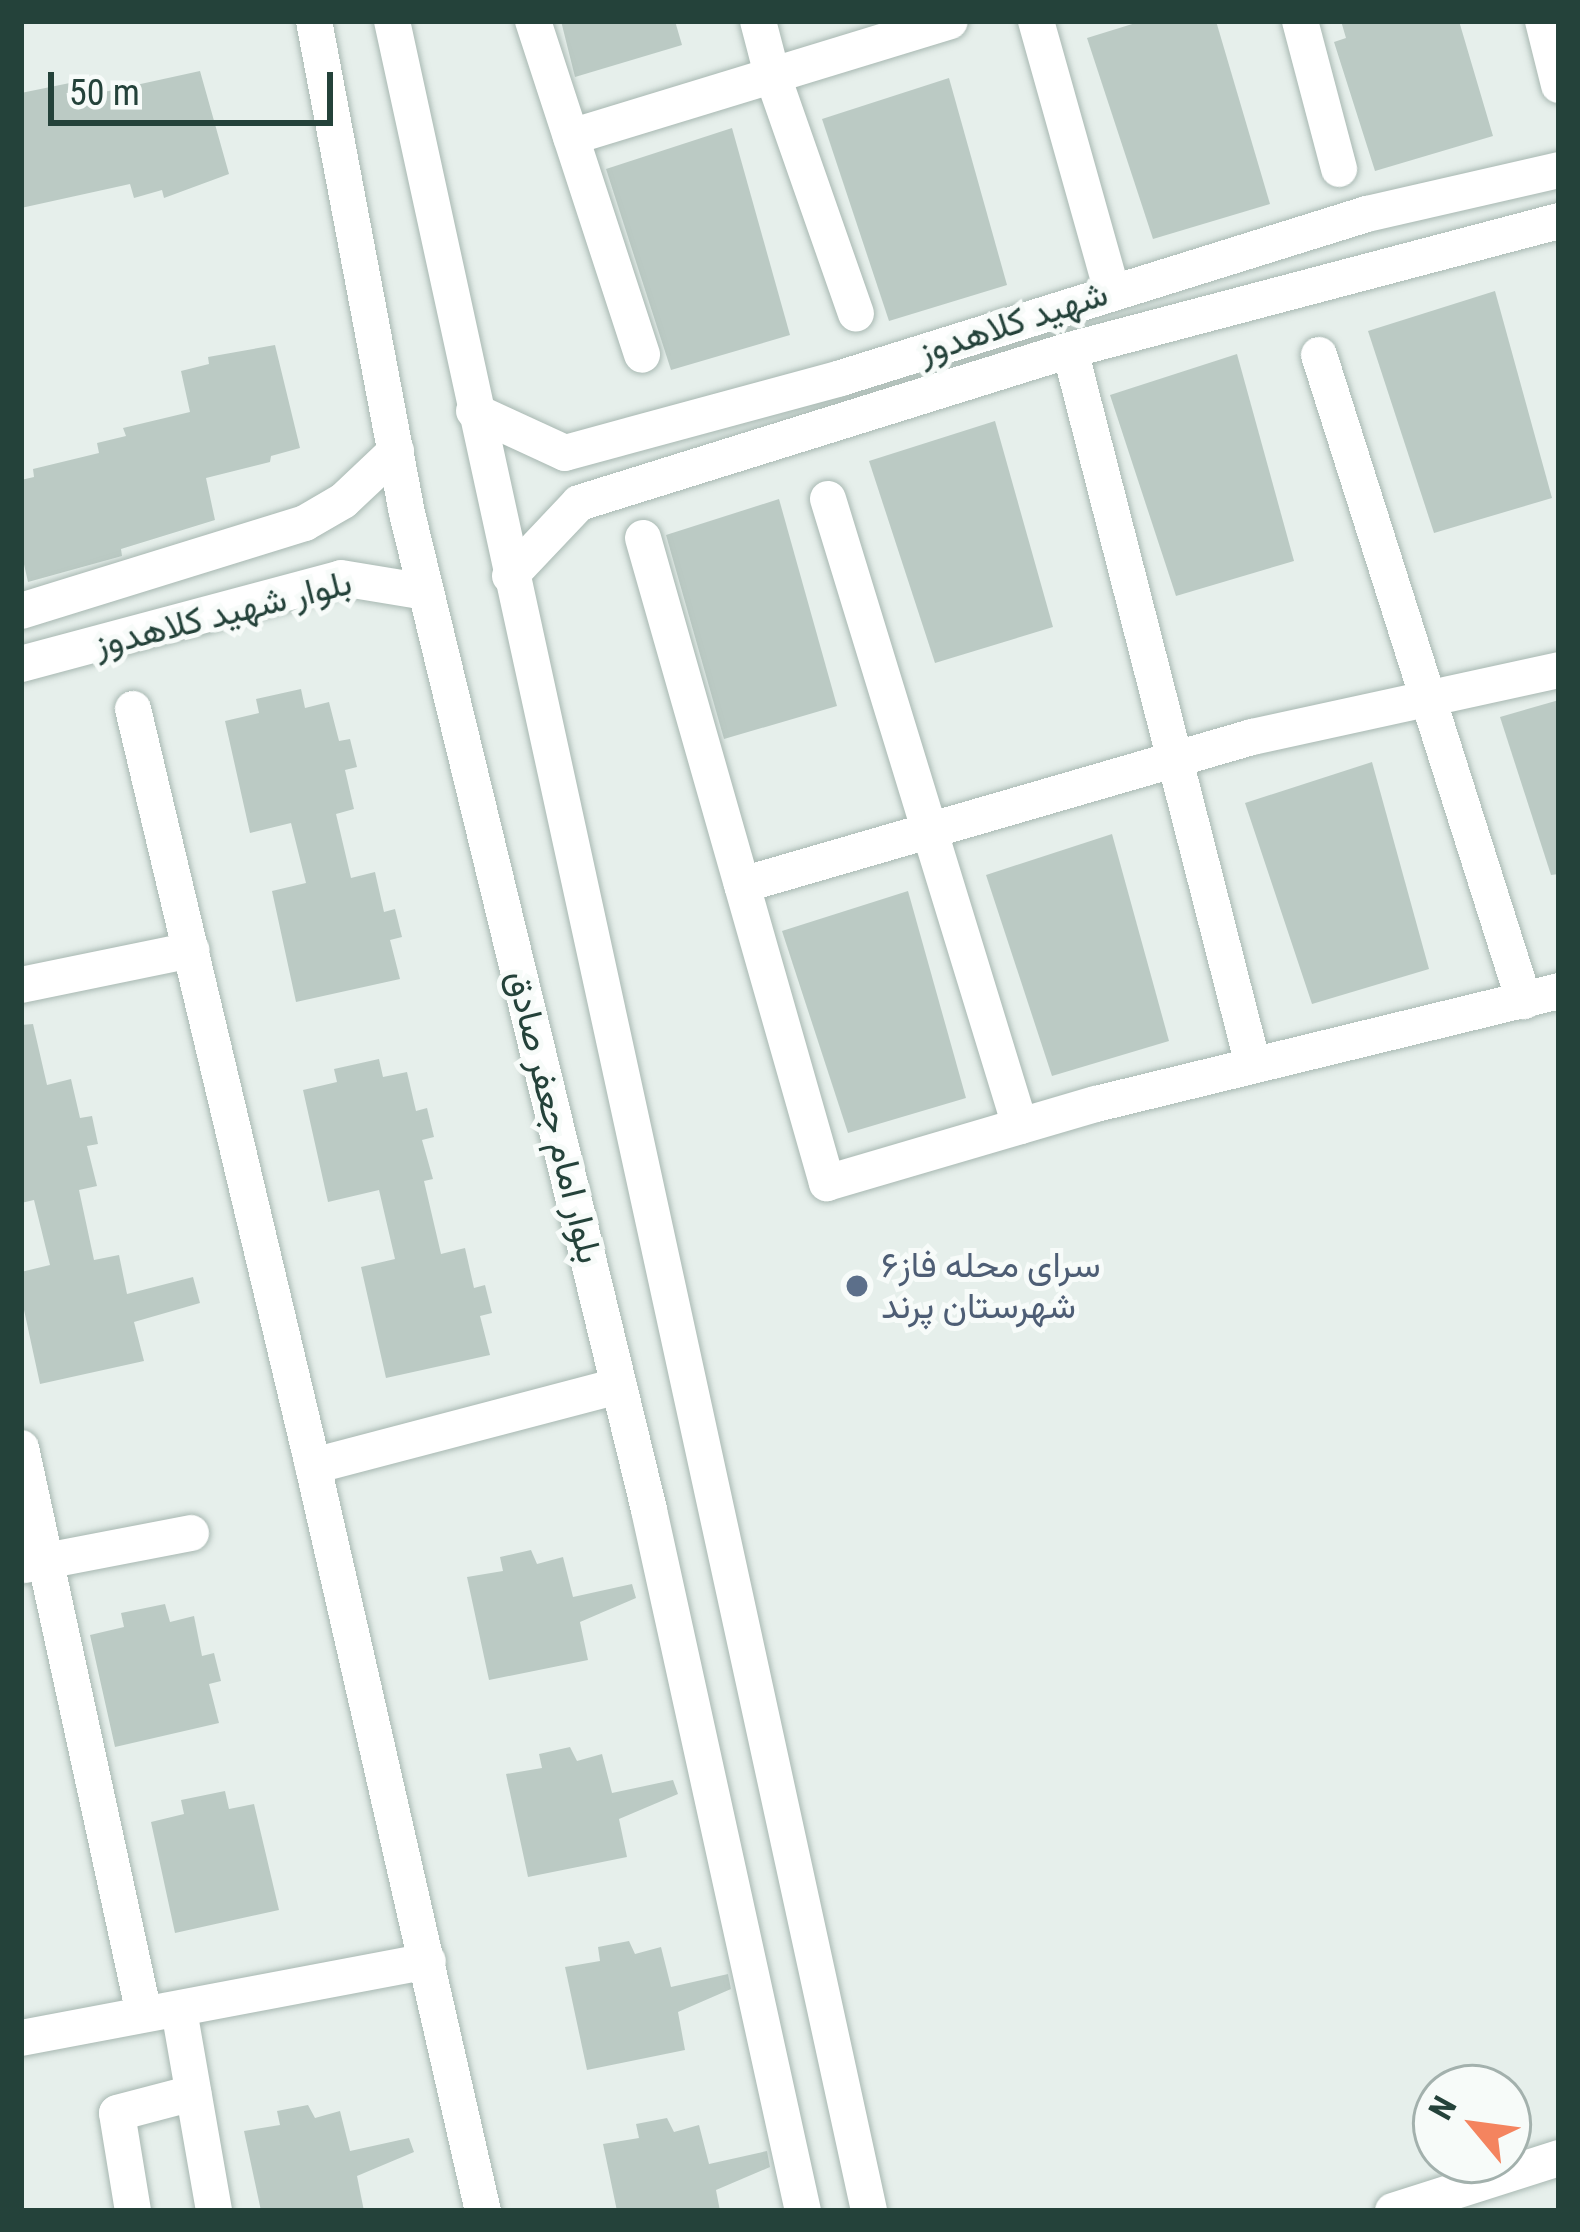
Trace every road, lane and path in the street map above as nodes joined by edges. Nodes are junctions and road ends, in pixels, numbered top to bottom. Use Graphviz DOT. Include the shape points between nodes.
graph roads {
  1 [pos="314,21"];
  2 [pos="392,21"];
  3 [pos="533,21"];
  4 [pos="758,21"];
  5 [pos="950,21"];
  6 [pos="1036,21"];
  7 [pos="1300,21"];
  8 [pos="1543,21"];
  9 [pos="771,71"];
  10 [pos="1559,85"];
  11 [pos="571,136"];
  12 [pos="1339,169"];
  13 [pos="1559,170"];
  14 [pos="1559,221"];
  15 [pos="1112,292"];
  16 [pos="856,314"];
  17 [pos="1070,350"];
  18 [pos="642,355"];
  19 [pos="1319,355"];
  20 [pos="841,378"];
  21 [pos="474,411"];
  22 [pos="853,418"];
  23 [pos="395,451"];
  24 [pos="565,453"];
  25 [pos="828,499"];
  26 [pos="578,502"];
  27 [pos="643,538"];
  28 [pos="510,576"];
  29 [pos="426,592"];
  30 [pos="21,611"];
  31 [pos="21,664"];
  32 [pos="1559,670"];
  33 [pos="1428,700"];
  34 [pos="134,709"];
  35 [pos="1177,760"];
  36 [pos="930,831"];
  37 [pos="742,885"];
  38 [pos="191,950"];
  39 [pos="21,985"];
  40 [pos="1541,996"];
  41 [pos="1253,1065"];
  42 [pos="1020,1126"];
  43 [pos="619,1386"];
  44 [pos="21,1448"];
  45 [pos="313,1466"];
  46 [pos="191,1533"];
  47 [pos="33,1563"];
  48 [pos="428,1961"];
  49 [pos="161,2012"];
  50 [pos="21,2038"];
  51 [pos="194,2093"];
  52 [pos="1559,2158"];
  53 [pos="133,2211"];
  54 [pos="214,2211"];
  55 [pos="483,2211"];
  56 [pos="803,2211"];
  57 [pos="869,2211"];
  58 [pos="1393,2211"];
  1 -- 23 [label="street, بلوار امام جعفر صادق"];
  2 -- 21 [label="street, بلوار امام جعفر صادق"];
  3 -- 11 [label="street"];
  4 -- 9 [label="street"];
  5 -- 9 [label="street"];
  6 -- 15 [label="street"];
  7 -- 12 [label="street"];
  8 -- 10 [label="street"];
  9 -- 11 [label="street"];
  9 -- 16 [label="street"];
  11 -- 18 [label="street"];
  13 -- 15 [label="street, شهید کلاهدوز" via="1367,214"];
  14 -- 17 [label="street, شهید کلاهدوز"];
  15 -- 20 [label="street, شهید کلاهدوز"];
  17 -- 22 [label="street, شهید کلاهدوز"];
  17 -- 35 [label="street"];
  19 -- 33 [label="street"];
  20 -- 22 [label="street"];
  20 -- 24 [label="street, شهید کلاهدوز"];
  21 -- 24 [label="street"];
  21 -- 28 [label="street, بلوار امام جعفر صادق"];
  22 -- 26 [label="street, شهید کلاهدوز"];
  23 -- 29 [label="street, بلوار امام جعفر صادق"];
  23 -- 30 [label="street, بلوار شهید کلاهدوز" via="343,501 304,523"];
  24 -- 26 [label="street" via="554,484"];
  25 -- 36 [label="street"];
  26 -- 28 [label="street"];
  27 -- 37 [label="street"];
  28 -- 57 [label="street, بلوار امام جعفر صادق"];
  29 -- 31 [label="street, بلوار شهید کلاهدوز" via="341,578"];
  29 -- 43 [label="street, بلوار امام جعفر صادق"];
  32 -- 33 [label="street"];
  33 -- 35 [label="street"];
  33 -- 40 [label="street"];
  34 -- 38 [label="street"];
  35 -- 36 [label="street"];
  35 -- 41 [label="street"];
  36 -- 37 [label="street"];
  36 -- 42 [label="street"];
  37 -- 42 [label="street" via="827,1183"];
  38 -- 39 [label="street"];
  38 -- 45 [label="street"];
  40 -- 41 [label="street"];
  41 -- 42 [label="street"];
  43 -- 45 [label="street"];
  43 -- 56 [label="street, بلوار امام جعفر صادق"];
  44 -- 47 [label="street"];
  45 -- 48 [label="street"];
  46 -- 47 [label="street"];
  47 -- 49 [label="street"];
  48 -- 49 [label="street"];
  48 -- 55 [label="street"];
  49 -- 50 [label="street"];
  49 -- 51 [label="street"];
  51 -- 53 [label="street" via="117,2113"];
  51 -- 54 [label="street"];
  52 -- 58 [label="street"];
}
